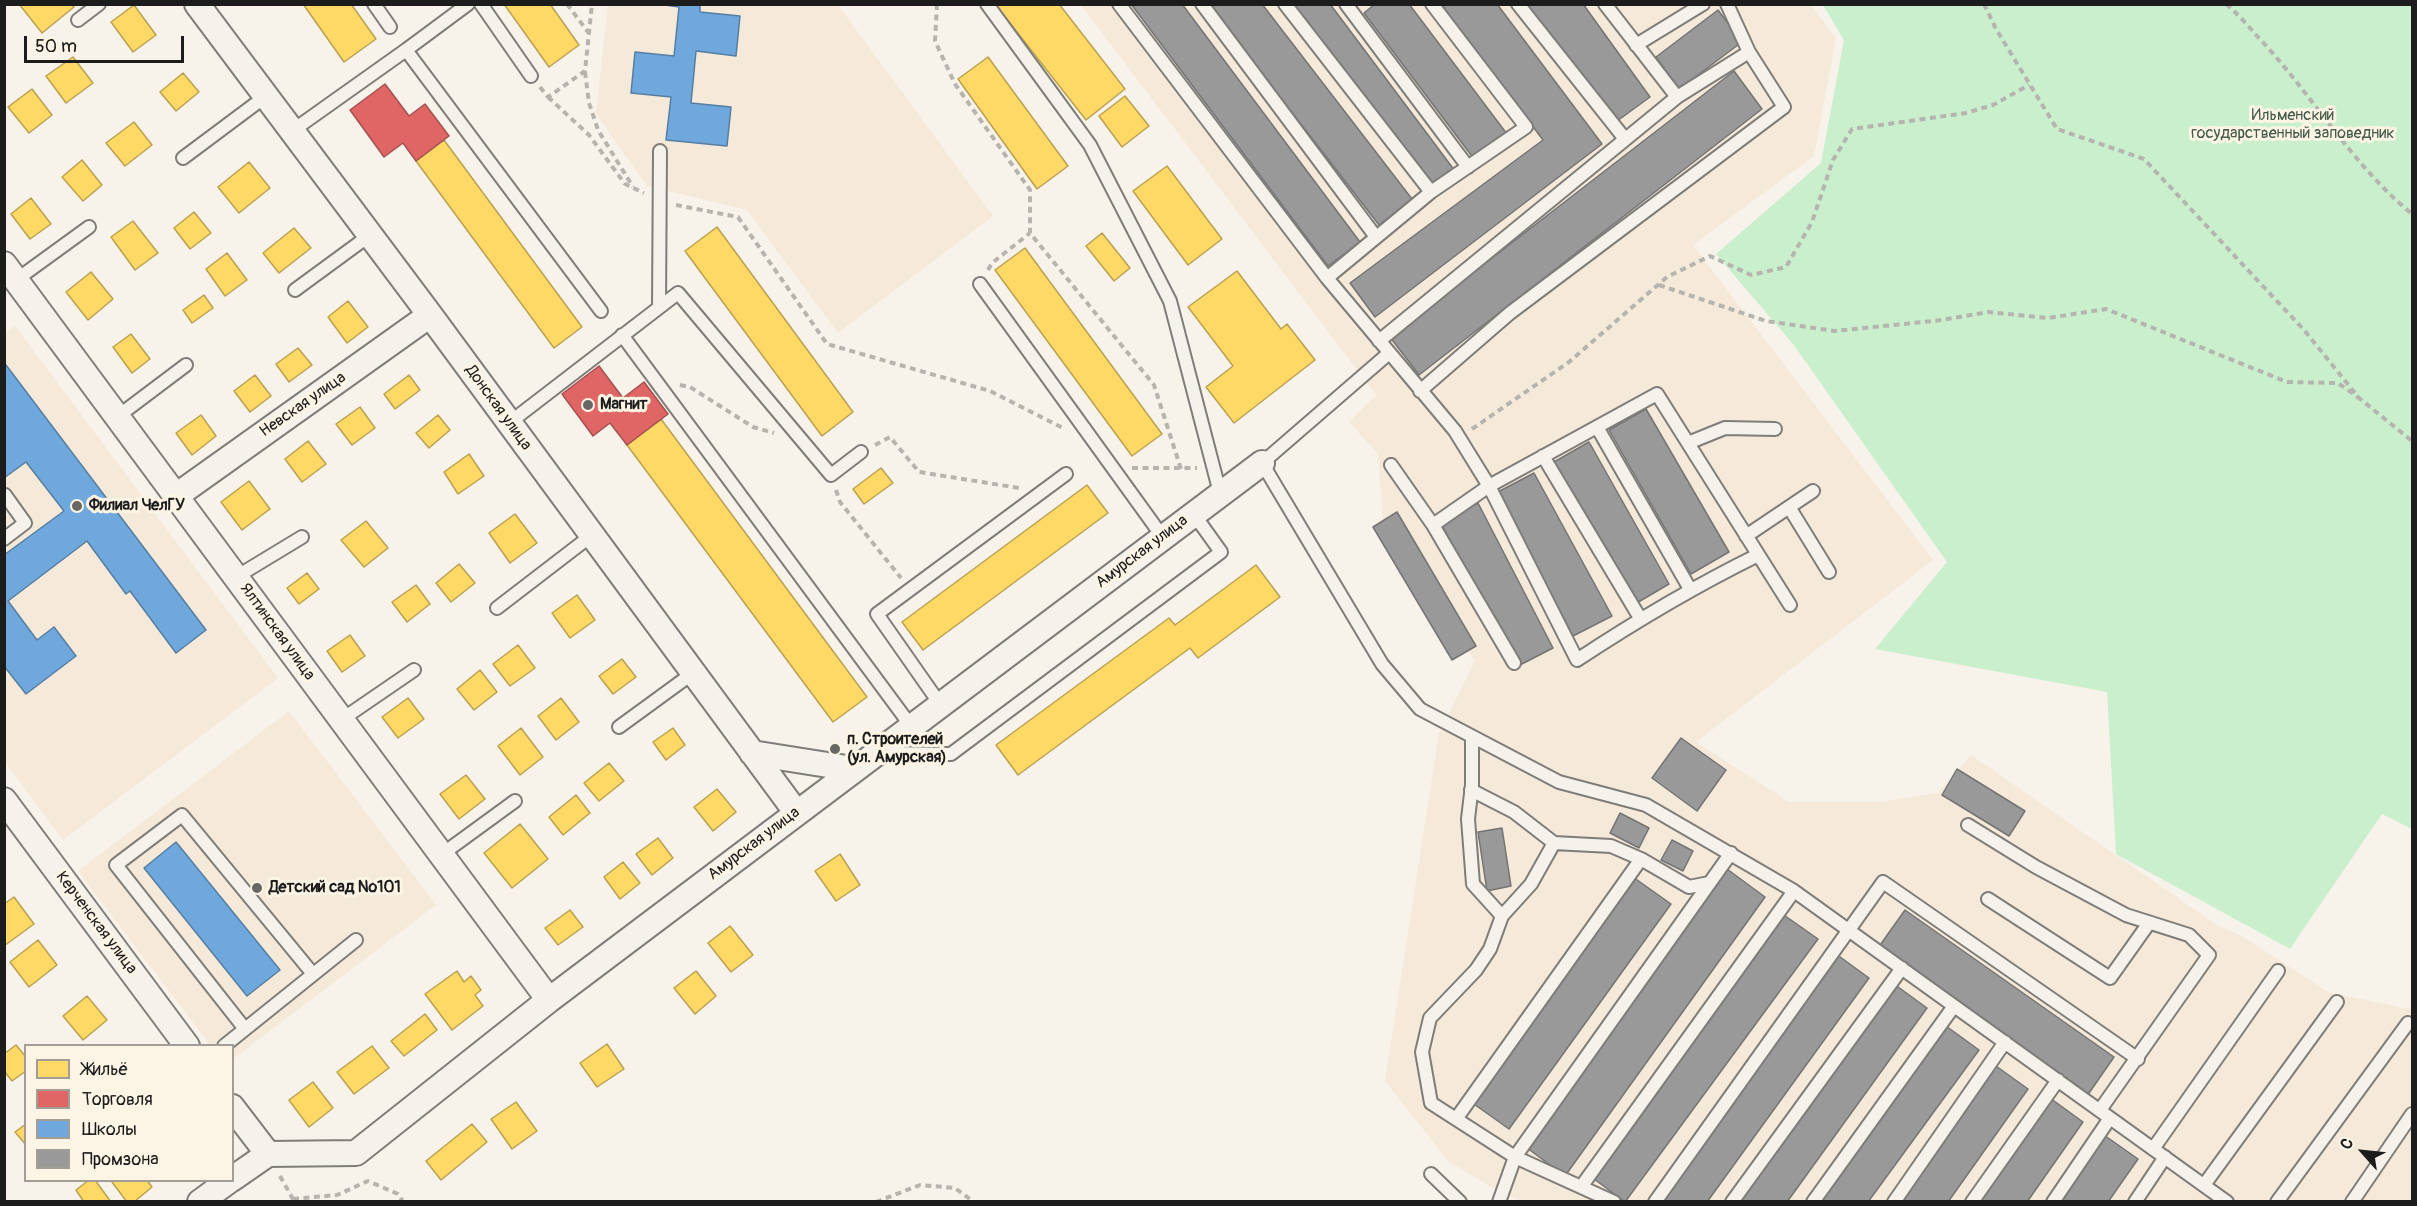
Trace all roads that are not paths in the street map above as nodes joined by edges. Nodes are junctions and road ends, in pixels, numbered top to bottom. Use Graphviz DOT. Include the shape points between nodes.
graph roads {
  1 [pos="99,4"];
  2 [pos="197,4"];
  3 [pos="374,4"];
  4 [pos="468,4"];
  5 [pos="481,4"];
  6 [pos="987,4"];
  7 [pos="1119,4"];
  8 [pos="1202,4"];
  9 [pos="1286,4"];
  10 [pos="1346,4"];
  11 [pos="1432,4"];
  12 [pos="1518,4"];
  13 [pos="1605,4"];
  14 [pos="1703,4"];
  15 [pos="1727,4"];
  16 [pos="78,20"];
  17 [pos="390,27"];
  18 [pos="1636,45"];
  19 [pos="406,50"];
  20 [pos="1749,52"];
  21 [pos="531,75"];
  22 [pos="266,96"];
  23 [pos="1677,97"];
  24 [pos="292,131"];
  25 [pos="1625,139"];
  26 [pos="660,151"];
  27 [pos="183,158"];
  28 [pos="1468,167"];
  29 [pos="1431,192"];
  30 [pos="89,227"];
  31 [pos="369,235"];
  32 [pos="1376,237"];
  33 [pos="10,272"];
  34 [pos="1327,278"];
  35 [pos="980,284"];
  36 [pos="295,290"];
  37 [pos="659,307"];
  38 [pos="601,311"];
  39 [pos="430,315"];
  40 [pos="622,335"];
  41 [pos="1379,341"];
  42 [pos="1388,354"];
  43 [pos="186,365"];
  44 [pos="1420,390"];
  45 [pos="117,417"];
  46 [pos="509,423"];
  47 [pos="1597,427"];
  48 [pos="1775,429"];
  49 [pos="1688,443"];
  50 [pos="861,453"];
  51 [pos="1543,456"];
  52 [pos="1262,463"];
  53 [pos="1390,465"];
  54 [pos="1066,474"];
  55 [pos="1489,486"];
  56 [pos="1813,491"];
  57 [pos="1220,493"];
  58 [pos="5,495"];
  59 [pos="176,496"];
  60 [pos="1789,507"];
  61 [pos="1193,513"];
  62 [pos="1433,525"];
  63 [pos="592,535"];
  64 [pos="1162,536"];
  65 [pos="1746,536"];
  66 [pos="302,537"];
  67 [pos="4,539"];
  68 [pos="1758,555"];
  69 [pos="1829,572"];
  70 [pos="236,577"];
  71 [pos="1690,589"];
  72 [pos="1790,605"];
  73 [pos="497,608"];
  74 [pos="1640,618"];
  75 [pos="1514,663"];
  76 [pos="414,670"];
  77 [pos="693,673"];
  78 [pos="940,704"];
  79 [pos="341,720"];
  80 [pos="911,726"];
  81 [pos="619,727"];
  82 [pos="1472,738"];
  83 [pos="876,752"];
  84 [pos="752,753"];
  85 [pos="854,769"];
  86 [pos="1471,790"];
  87 [pos="4,800"];
  88 [pos="515,801"];
  89 [pos="796,812"];
  90 [pos="1968,825"];
  91 [pos="1554,843"];
  92 [pos="1731,853"];
  93 [pos="441,855"];
  94 [pos="1641,859"];
  95 [pos="1709,883"];
  96 [pos="1794,891"];
  97 [pos="1988,899"];
  98 [pos="1502,916"];
  99 [pos="2149,923"];
  100 [pos="1848,930"];
  101 [pos="356,940"];
  102 [pos="1902,968"];
  103 [pos="2278,971"];
  104 [pos="314,974"];
  105 [pos="549,1000"];
  106 [pos="2337,1002"];
  107 [pos="1954,1006"];
  108 [pos="2408,1023"];
  109 [pos="245,1029"];
  110 [pos="2005,1042"];
  111 [pos="186,1044"];
  112 [pos="226,1044"];
  113 [pos="2138,1059"];
  114 [pos="2058,1080"];
  115 [pos="234,1110"];
  116 [pos="2100,1110"];
  117 [pos="2412,1114"];
  118 [pos="2110,1118"];
  119 [pos="1455,1119"];
  120 [pos="2153,1149"];
  121 [pos="268,1154"];
  122 [pos="1515,1157"];
  123 [pos="2165,1158"];
  124 [pos="1431,1174"];
  125 [pos="234,1178"];
  126 [pos="228,1182"];
  127 [pos="2204,1185"];
  128 [pos="1581,1187"];
  129 [pos="2221,1200"];
  130 [pos="200,1202"];
  131 [pos="1460,1202"];
  132 [pos="1499,1202"];
  133 [pos="1614,1202"];
  134 [pos="1655,1202"];
  135 [pos="1732,1202"];
  136 [pos="1814,1202"];
  137 [pos="1894,1202"];
  138 [pos="1972,1202"];
  139 [pos="2053,1202"];
  140 [pos="2135,1202"];
  141 [pos="2277,1202"];
  142 [pos="2352,1202"];
  1 -- 16 [label="lane"];
  2 -- 22 [label="street, Донская улица"];
  3 -- 17 [label="lane"];
  4 -- 19 [label="lane"];
  5 -- 21 [label="lane"];
  6 -- 57 [label="lane" via="1090,145 1170,301"];
  7 -- 34 [label="lane"];
  8 -- 32 [label="lane"];
  9 -- 29 [label="lane"];
  10 -- 28 [label="lane"];
  11 -- 28 [label="lane" via="1526,127"];
  12 -- 25 [label="lane"];
  13 -- 18 [label="lane"];
  14 -- 18 [label="lane"];
  15 -- 20 [label="lane"];
  18 -- 23 [label="lane"];
  19 -- 24 [label="lane"];
  19 -- 38 [label="lane"];
  20 -- 23 [label="lane"];
  20 -- 44 [label="lane" via="1784,107 1510,313"];
  22 -- 24 [label="street, Донская улица"];
  22 -- 27 [label="lane"];
  23 -- 25 [label="lane"];
  24 -- 31 [label="street, Донская улица"];
  25 -- 41 [label="lane"];
  26 -- 37 [label="lane"];
  28 -- 29 [label="lane"];
  29 -- 32 [label="lane"];
  30 -- 33 [label="lane"];
  31 -- 36 [label="lane"];
  31 -- 39 [label="street, Донская улица"];
  32 -- 34 [label="lane"];
  33 -- 45 [label="street, Ялтинская улица"];
  34 -- 41 [label="lane"];
  35 -- 64 [label="lane"];
  37 -- 40 [label="lane"];
  37 -- 50 [label="lane" via="678,292 831,475"];
  39 -- 46 [label="street, Донская улица"];
  39 -- 59 [label="street, Невская улица"];
  40 -- 46 [label="lane"];
  40 -- 80 [label="lane"];
  41 -- 42 [label="lane"];
  42 -- 44 [label="lane"];
  42 -- 52 [label="lane"];
  43 -- 45 [label="lane"];
  44 -- 55 [label="lane" via="1459,437"];
  45 -- 59 [label="street, Ялтинская улица"];
  46 -- 63 [label="street, Донская улица"];
  47 -- 49 [label="lane" via="1657,394"];
  47 -- 51 [label="lane"];
  47 -- 71 [label="lane"];
  48 -- 49 [label="lane" via="1725,428"];
  49 -- 65 [label="lane"];
  51 -- 55 [label="lane"];
  51 -- 74 [label="lane"];
  52 -- 57 [label="street, Амурская улица"];
  52 -- 82 [label="lane" via="1382,664 1420,709"];
  53 -- 62 [label="lane"];
  54 -- 78 [label="lane" via="877,615"];
  55 -- 62 [label="lane"];
  55 -- 74 [label="lane" via="1577,660"];
  56 -- 60 [label="lane"];
  57 -- 61 [label="street, Амурская улица"];
  58 -- 67 [label="lane" via="26,523"];
  59 -- 70 [label="street, Ялтинская улица"];
  60 -- 65 [label="lane"];
  60 -- 69 [label="lane"];
  61 -- 64 [label="street, Амурская улица"];
  61 -- 83 [label="lane" via="1221,552 951,754"];
  62 -- 75 [label="lane"];
  63 -- 73 [label="lane"];
  63 -- 77 [label="street, Донская улица"];
  64 -- 78 [label="street, Амурская улица"];
  65 -- 68 [label="lane"];
  66 -- 70 [label="lane"];
  68 -- 71 [label="lane"];
  68 -- 72 [label="lane"];
  70 -- 79 [label="street, Ялтинская улица"];
  71 -- 74 [label="lane"];
  76 -- 79 [label="lane"];
  77 -- 81 [label="lane"];
  77 -- 84 [label="street, Донская улица"];
  78 -- 80 [label="street, Амурская улица"];
  79 -- 93 [label="street, Ялтинская улица"];
  80 -- 83 [label="street, Амурская улица"];
  82 -- 86 [label="lane"];
  82 -- 92 [label="lane" via="1559,782 1646,805"];
  83 -- 85 [label="street, Амурская улица"];
  84 -- 85 [label="street"];
  84 -- 89 [label="street, Донская улица"];
  85 -- 89 [label="street, Амурская улица"];
  86 -- 91 [label="lane" via="1514,812"];
  86 -- 98 [label="lane" via="1468,819 1473,885"];
  87 -- 111 [label="street, Керченская улица"];
  88 -- 93 [label="lane"];
  89 -- 105 [label="street, Амурская улица"];
  90 -- 99 [label="lane" via="2046,872 2126,915"];
  91 -- 94 [label="lane" via="1611,846"];
  91 -- 98 [label="lane" via="1531,884"];
  92 -- 95 [label="lane"];
  92 -- 96 [label="lane"];
  93 -- 105 [label="street, Ялтинская улица"];
  94 -- 95 [label="lane" via="1689,887"];
  94 -- 119 [label="lane"];
  95 -- 122 [label="lane"];
  96 -- 100 [label="lane"];
  96 -- 128 [label="lane"];
  97 -- 99 [label="lane" via="2110,978"];
  98 -- 119 [label="lane" via="1490,949 1476,970 1430,1018 1422,1052 1431,1103"];
  99 -- 113 [label="lane" via="2189,935 2209,955"];
  100 -- 102 [label="lane"];
  100 -- 113 [label="lane" via="1883,882"];
  100 -- 134 [label="lane"];
  101 -- 104 [label="lane"];
  102 -- 107 [label="lane"];
  102 -- 135 [label="lane"];
  103 -- 120 [label="lane"];
  104 -- 109 [label="lane"];
  104 -- 109 [label="lane" via="182,815 117,865"];
  105 -- 121 [label="street, Амурская улица" via="356,1153"];
  106 -- 127 [label="lane"];
  107 -- 110 [label="lane"];
  107 -- 136 [label="lane"];
  108 -- 141 [label="lane"];
  109 -- 112 [label="lane"];
  110 -- 114 [label="lane"];
  110 -- 137 [label="lane"];
  113 -- 116 [label="lane"];
  114 -- 116 [label="lane"];
  114 -- 138 [label="lane"];
  115 -- 121 [label="street"];
  116 -- 118 [label="lane"];
  117 -- 142 [label="lane"];
  118 -- 120 [label="lane"];
  118 -- 139 [label="lane"];
  119 -- 122 [label="lane"];
  120 -- 123 [label="lane"];
  121 -- 125 [label="street"];
  122 -- 128 [label="lane"];
  122 -- 132 [label="lane"];
  123 -- 127 [label="lane"];
  123 -- 140 [label="lane"];
  124 -- 131 [label="lane"];
  126 -- 130 [label="street"];
  127 -- 129 [label="lane"];
  128 -- 133 [label="lane"];
}
